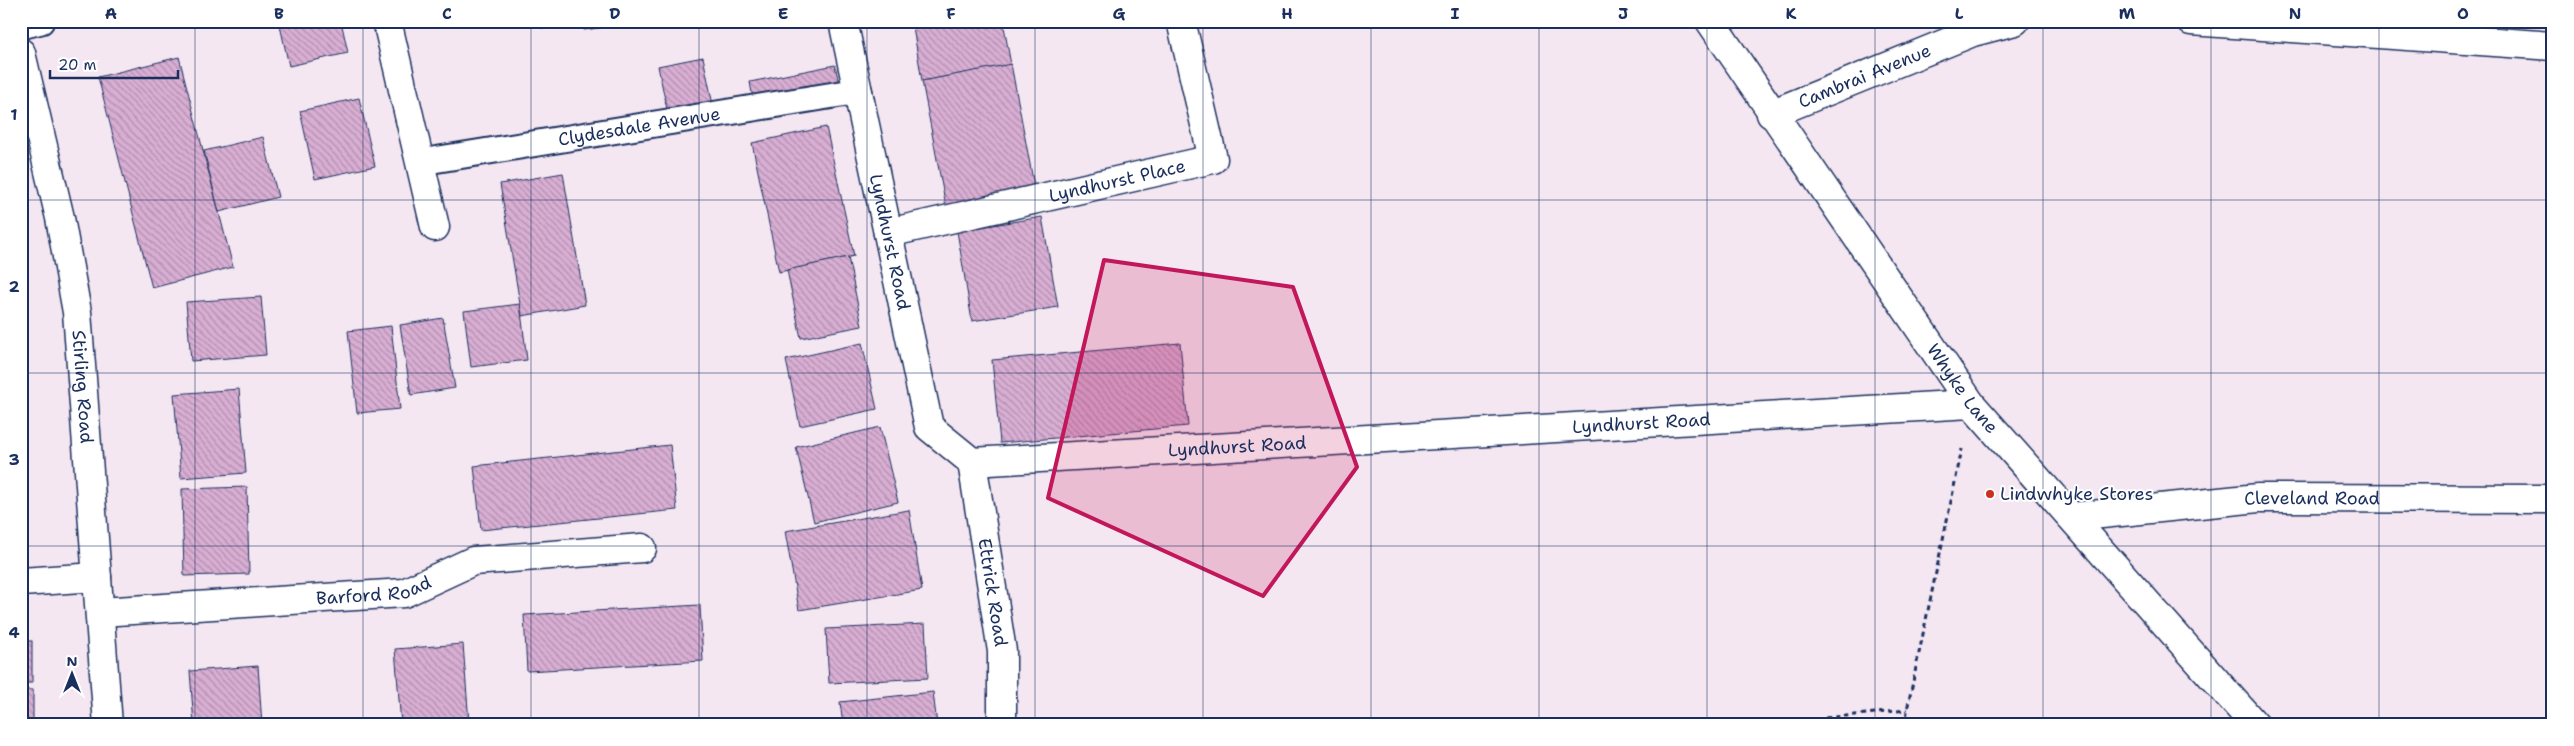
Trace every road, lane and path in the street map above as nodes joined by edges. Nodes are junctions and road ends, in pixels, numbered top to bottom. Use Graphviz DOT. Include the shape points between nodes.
graph roads {
  1 [pos="42,21"];
  2 [pos="387,21"];
  3 [pos="843,21"];
  4 [pos="1710,21"];
  5 [pos="2014,21"];
  6 [pos="2191,21"];
  7 [pos="1182,25"];
  8 [pos="21,26"];
  9 [pos="2540,38"];
  10 [pos="21,53"];
  11 [pos="859,90"];
  12 [pos="1771,114"];
  13 [pos="421,162"];
  14 [pos="435,226"];
  15 [pos="888,233"];
  16 [pos="1972,404"];
  17 [pos="972,462"];
  18 [pos="2553,500"];
  19 [pos="2072,517"];
  20 [pos="642,548"];
  21 [pos="97,577"];
  22 [pos="21,582"];
  23 [pos="100,612"];
  24 [pos="1907,710"];
  25 [pos="108,725"];
  26 [pos="1002,725"];
  27 [pos="1821,725"];
  28 [pos="1906,725"];
  29 [pos="2256,725"];
  1 -- 8 [label="lane"];
  2 -- 13 [label="street"];
  3 -- 11 [label="street, Lyndhurst Road"];
  4 -- 12 [label="street, Whyke Lane"];
  5 -- 12 [label="street, Cambrai Avenue" via="1973,32"];
  6 -- 9 [label="street"];
  7 -- 15 [label="street, Lyndhurst Place" via="1213,159"];
  10 -- 21 [label="street, Stirling Road" via="60,218 77,312"];
  11 -- 13 [label="lane, Clydesdale Avenue"];
  11 -- 15 [label="street, Lyndhurst Road"];
  12 -- 16 [label="street, Whyke Lane"];
  13 -- 14 [label="street"];
  15 -- 17 [label="street, Lyndhurst Road" via="929,427"];
  16 -- 17 [label="street, Lyndhurst Road"];
  16 -- 19 [label="street, Whyke Lane"];
  16 -- 24 [label="path"];
  17 -- 26 [label="street, Ettrick Road" via="1002,651"];
  18 -- 19 [label="street, Cleveland Road" via="2258,498"];
  19 -- 29 [label="street, Whyke Lane"];
  20 -- 23 [label="street, Barford Road" via="473,562 404,593"];
  21 -- 22 [label="street"];
  21 -- 23 [label="street, Stirling Road"];
  23 -- 25 [label="street, Stirling Road"];
  24 -- 27 [label="path" via="1824,718"];
  24 -- 28 [label="path"];
}
